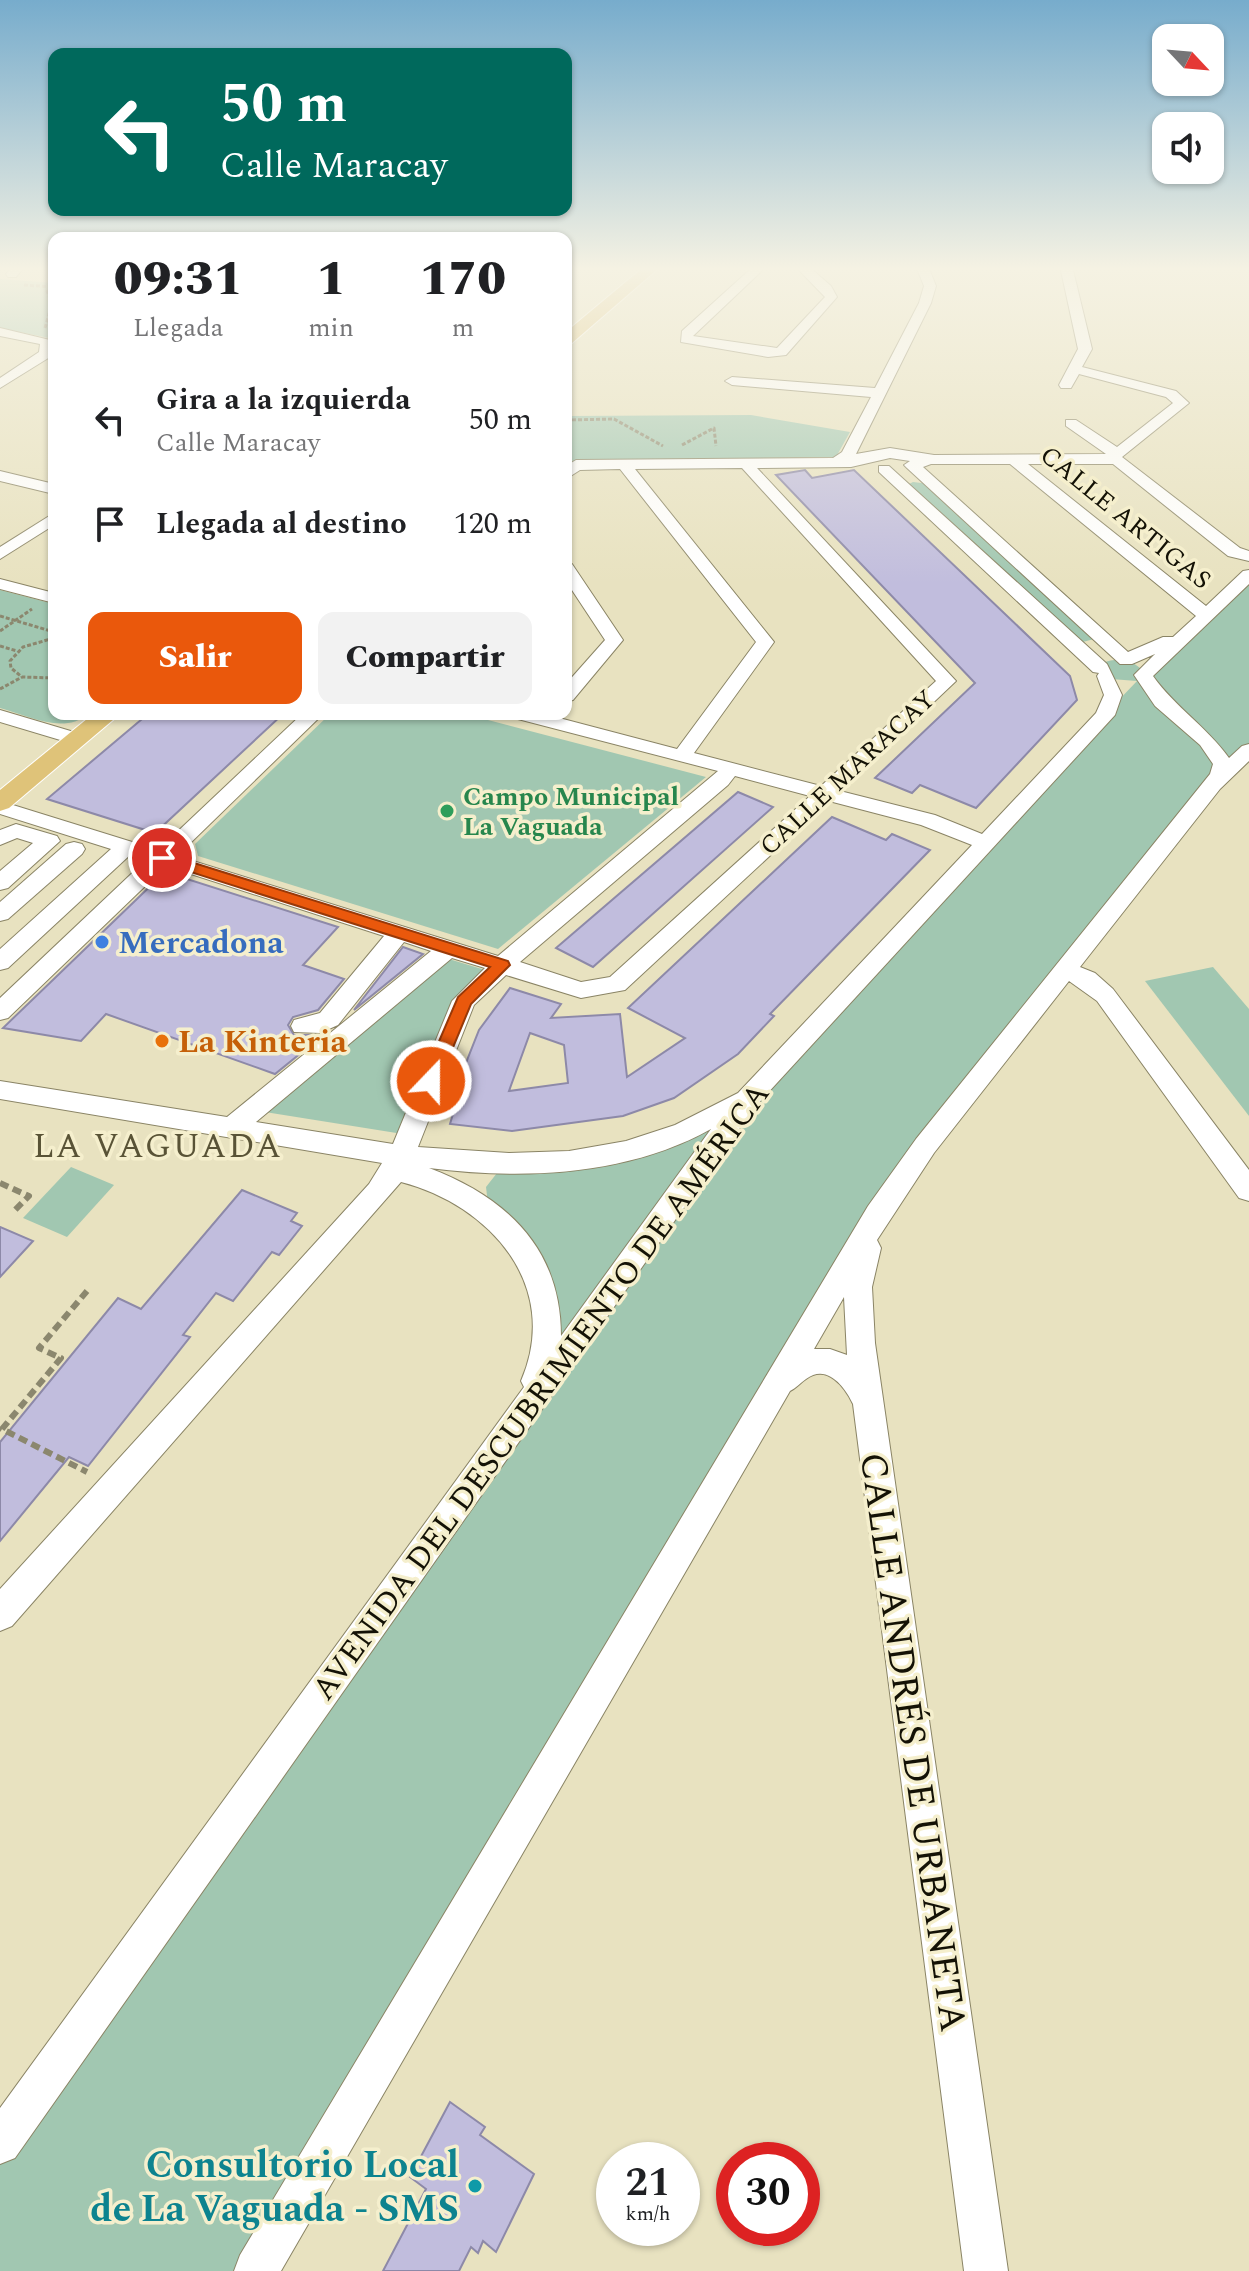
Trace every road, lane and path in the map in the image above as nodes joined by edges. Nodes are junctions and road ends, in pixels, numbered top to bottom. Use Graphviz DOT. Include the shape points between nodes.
graph roads {
  1 [pos="18,372"];
  2 [pos="890,372"];
  3 [pos="1073,372"];
  4 [pos="1086,372"];
  5 [pos="732,381"];
  6 [pos="0,384"];
  7 [pos="1066,385"];
  8 [pos="879,393"];
  9 [pos="572,420"];
  10 [pos="1071,423"];
  11 [pos="714,428"];
  12 [pos="870,428"];
  13 [pos="681,445"];
  14 [pos="670,451"];
  15 [pos="1113,456"];
  16 [pos="908,460"];
  17 [pos="969,460"];
  18 [pos="1014,460"];
  19 [pos="836,462"];
  20 [pos="748,463"];
  21 [pos="627,464"];
  22 [pos="878,464"];
  23 [pos="572,469"];
  24 [pos="0,476"];
  25 [pos="930,484"];
  26 [pos="48,488"];
  27 [pos="48,522"];
  28 [pos="0,554"];
  29 [pos="1249,556"];
  30 [pos="1249,575"];
  31 [pos="572,577"];
  32 [pos="0,584"];
  33 [pos="48,596"];
  34 [pos="34,607"];
  35 [pos="0,616"];
  36 [pos="1207,616"];
  37 [pos="15,621"];
  38 [pos="1086,625"];
  39 [pos="48,630"];
  40 [pos="1192,630"];
  41 [pos="0,631"];
  42 [pos="48,639"];
  43 [pos="0,646"];
  44 [pos="18,651"];
  45 [pos="1134,667"];
  46 [pos="1103,672"];
  47 [pos="22,677"];
  48 [pos="48,679"];
  49 [pos="0,689"];
  50 [pos="572,689"];
  51 [pos="0,716"];
  52 [pos="101,720"];
  53 [pos="307,720"];
  54 [pos="558,720"];
  55 [pos="77,739"];
  56 [pos="1249,750"];
  57 [pos="682,756"];
  58 [pos="730,768"];
  59 [pos="1214,785"];
  60 [pos="825,793"];
  61 [pos="0,805"];
  62 [pos="0,838"];
  63 [pos="49,841"];
  64 [pos="986,843"];
  65 [pos="74,849"];
  66 [pos="118,854"];
  67 [pos="162,858"];
  68 [pos="0,883"];
  69 [pos="0,914"];
  70 [pos="400,932"];
  71 [pos="449,948"];
  72 [pos="0,962"];
  73 [pos="502,965"];
  74 [pos="1066,970"];
  75 [pos="0,1012"];
  76 [pos="303,1026"];
  77 [pos="766,1078"];
  78 [pos="0,1090"];
  79 [pos="0,1105"];
  80 [pos="231,1128"];
  81 [pos="398,1163"];
  82 [pos="524,1165"];
  83 [pos="0,1183"];
  84 [pos="1249,1190"];
  85 [pos="12,1213"];
  86 [pos="878,1214"];
  87 [pos="497,1216"];
  88 [pos="87,1291"];
  89 [pos="771,1396"];
  90 [pos="869,1408"];
  91 [pos="514,1423"];
  92 [pos="1,1429"];
  93 [pos="87,1472"];
  94 [pos="0,1614"];
  95 [pos="0,2143"];
  96 [pos="256,2271"];
  97 [pos="986,2271"];
  1 -- 6 [label="street"];
  2 -- 8 [label="street"];
  3 -- 7 [label="street"];
  4 -- 15 [label="street" via="1171,394 1182,403"];
  5 -- 8 [label="street"];
  8 -- 12 [label="street"];
  9 -- 14 [label="path" via="614,419"];
  10 -- 15 [label="street"];
  11 -- 13 [label="path"];
  12 -- 16 [label="street"];
  12 -- 19 [label="street" via="847,457"];
  12 -- 22 [label="street"];
  15 -- 18 [label="street"];
  15 -- 29 [label="street" via="1234,552"];
  16 -- 17 [label="street"];
  16 -- 22 [label="street" via="903,470"];
  16 -- 25 [label="street"];
  17 -- 18 [label="street"];
  17 -- 25 [label="street" via="936,466 929,474"];
  18 -- 36 [label="street, CALLE ARTIGAS"];
  19 -- 20 [label="street"];
  19 -- 22 [label="street"];
  20 -- 21 [label="street"];
  20 -- 60 [label="street, CALLE MARACAY" via="947,681"];
  21 -- 23 [label="street"];
  21 -- 57 [label="street" via="628,473 765,642"];
  22 -- 46 [label="street"];
  24 -- 26 [label="street"];
  25 -- 38 [label="street"];
  27 -- 28 [label="street"];
  30 -- 36 [label="street"];
  31 -- 50 [label="street" via="614,640"];
  32 -- 33 [label="street"];
  34 -- 37 [label="path"];
  35 -- 37 [label="path"];
  36 -- 40 [label="street"];
  37 -- 39 [label="path"];
  37 -- 41 [label="path"];
  38 -- 40 [label="street" via="1137,640 1169,639"];
  38 -- 45 [label="street"];
  40 -- 45 [label="street"];
  42 -- 44 [label="path"];
  43 -- 44 [label="path"];
  44 -- 47 [label="path" via="11,668"];
  45 -- 46 [label="street" via="1107,661"];
  45 -- 59 [label="street" via="1162,702 1218,754 1223,768"];
  46 -- 64 [label="street, AVENIDA DEL DESCUBRIMIENTO DE AMÉRICA" via="1113,695 1108,710"];
  47 -- 48 [label="path"];
  47 -- 49 [label="path"];
  51 -- 55 [label="street"];
  52 -- 55 [label="main road"];
  53 -- 67 [label="street"];
  54 -- 57 [label="street"];
  55 -- 61 [label="main road"];
  56 -- 59 [label="street"];
  57 -- 58 [label="street"];
  58 -- 60 [label="street"];
  58 -- 73 [label="street"];
  59 -- 74 [label="street"];
  60 -- 64 [label="street" via="936,822"];
  60 -- 73 [label="street, CALLE MARACAY" via="617,984 581,990"];
  61 -- 66 [label="street, CALLE MARACAY"];
  62 -- 63 [label="street" via="16,831"];
  63 -- 65 [label="street"];
  63 -- 68 [label="street"];
  64 -- 77 [label="street, AVENIDA DEL DESCUBRIMIENTO DE AMÉRICA"];
  65 -- 66 [label="street"];
  65 -- 69 [label="street"];
  66 -- 67 [label="street, CALLE MARACAY"];
  66 -- 72 [label="street"];
  67 -- 70 [label="street, CALLE MARACAY"];
  67 -- 75 [label="street"];
  70 -- 71 [label="street, CALLE MARACAY"];
  70 -- 76 [label="street" via="329,1019"];
  71 -- 73 [label="street, CALLE MARACAY"];
  71 -- 80 [label="street"];
  73 -- 81 [label="street" via="464,1001"];
  74 -- 84 [label="street" via="1105,995"];
  74 -- 86 [label="street" via="925,1146"];
  77 -- 82 [label="street" via="710,1119 648,1145"];
  77 -- 91 [label="street, AVENIDA DEL DESCUBRIMIENTO DE AMÉRICA"];
  78 -- 80 [label="street"];
  79 -- 81 [label="street"];
  80 -- 81 [label="street"];
  81 -- 82 [label="street"];
  81 -- 87 [label="street"];
  81 -- 94 [label="street" via="379,1192"];
  82 -- 87 [label="street" via="504,1169 488,1182 485,1195"];
  83 -- 85 [label="path" via="29,1196"];
  86 -- 89 [label="street"];
  86 -- 90 [label="street, CALLE ANDRÉS DE URBANETA" via="858,1287 857,1322"];
  87 -- 91 [label="street" via="524,1250 542,1290 546,1334 539,1375"];
  88 -- 92 [label="path" via="39,1348 61,1358"];
  89 -- 90 [label="street" via="795,1369 827,1361 852,1373"];
  89 -- 96 [label="street"];
  90 -- 97 [label="street, CALLE ANDRÉS DE URBANETA"];
  91 -- 95 [label="street, AVENIDA DEL DESCUBRIMIENTO DE AMÉRICA"];
  92 -- 93 [label="path"];
}
